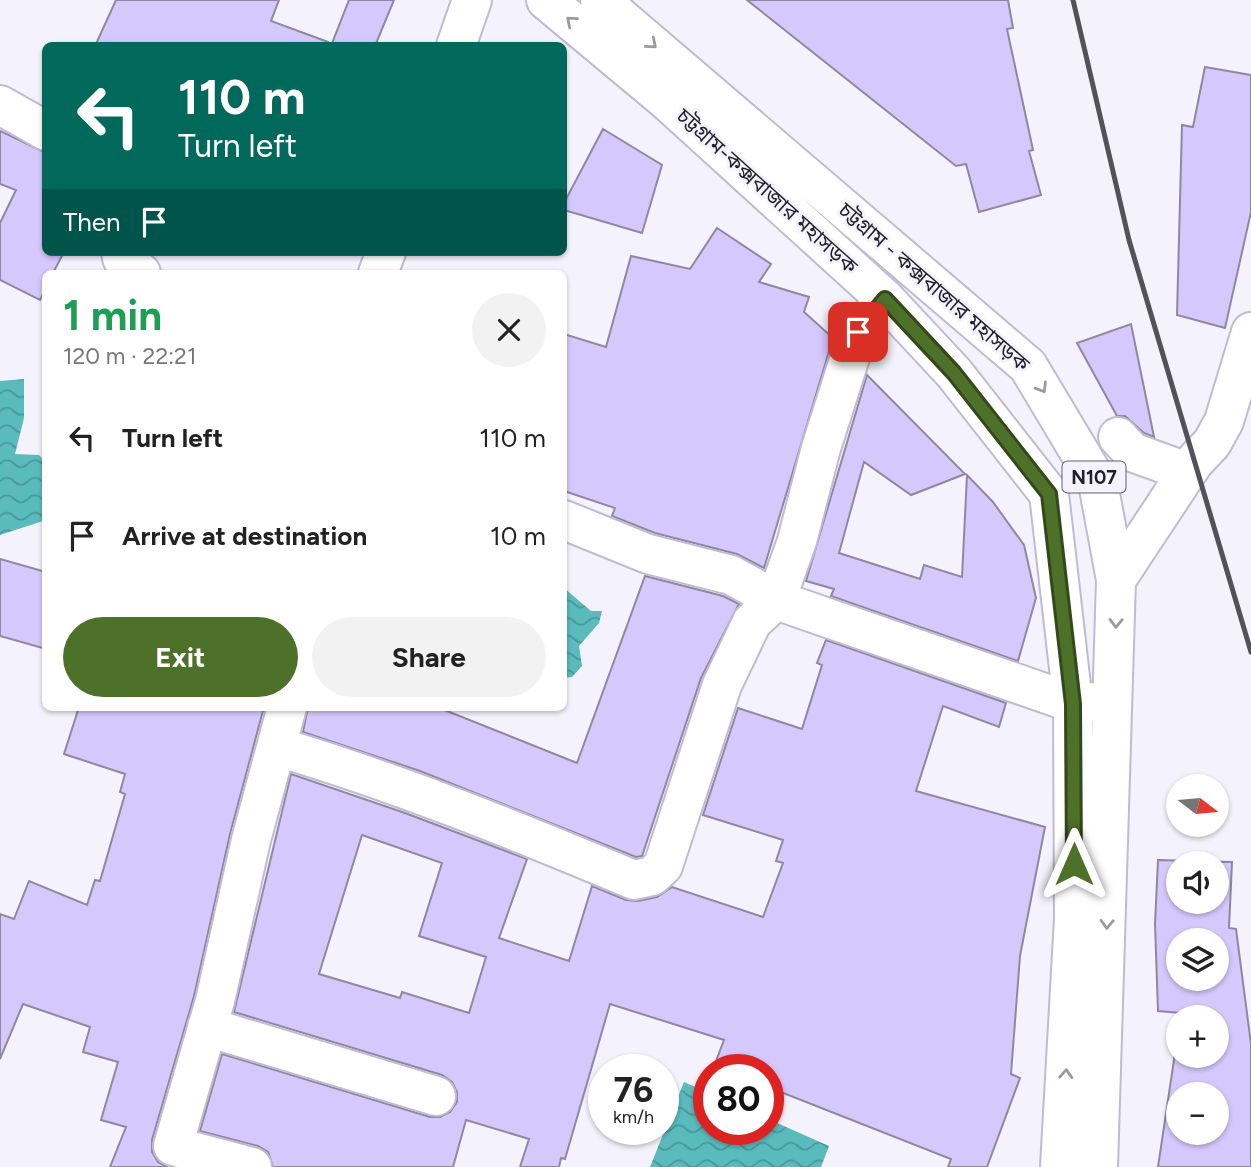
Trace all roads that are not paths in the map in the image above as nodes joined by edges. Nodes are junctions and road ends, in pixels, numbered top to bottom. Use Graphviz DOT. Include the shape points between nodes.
graph roads {
  1 [pos="472,0"];
  2 [pos="546,0"];
  3 [pos="600,0"];
  4 [pos="457,42"];
  5 [pos="0,105"];
  6 [pos="42,129"];
  7 [pos="122,256"];
  8 [pos="137,270"];
  9 [pos="885,299"];
  10 [pos="1251,332"];
  11 [pos="1118,437"];
  12 [pos="1187,472"];
  13 [pos="567,521"];
  14 [pos="1116,580"];
  15 [pos="776,600"];
  16 [pos="1115,701"];
  17 [pos="1073,704"];
  18 [pos="286,711"];
  19 [pos="278,747"];
  20 [pos="207,1027"];
  21 [pos="436,1096"];
  22 [pos="1082,1122"];
  23 [pos="252,1167"];
  24 [pos="1048,1167"];
  25 [pos="1060,1167"];
  26 [pos="1098,1167"];
  1 -- 4 [label="main road"];
  9 -- 2 [label="main road, চট্টগ্রাম-কক্সবাজার মহাসড়ক / N107, one-way" via="666,100"];
  3 -- 14 [label="main road, চট্টগ্রাম - কক্সবাজার মহাসড়ক / N107, one-way" via="1028,366 1098,483"];
  5 -- 6 [label="main road"];
  7 -- 8 [label="main road"];
  9 -- 15 [label="main road" via="858,332"];
  9 -- 17 [label="main road, চট্টগ্রাম-কক্সবাজার মহাসড়ক / N107" via="954,373 1049,494"];
  10 -- 12 [label="main road" via="1224,421"];
  11 -- 12 [label="main road" via="1132,452"];
  12 -- 14 [label="main road"];
  13 -- 15 [label="main road" via="648,554 731,575"];
  14 -- 16 [label="main road, চট্টগ্রাম - কক্সবাজার মহাসড়ক / N107, one-way"];
  15 -- 17 [label="main road"];
  15 -- 19 [label="main road" via="752,622 722,685 663,866 652,876 634,880 484,818"];
  16 -- 17 [label="main road"];
  16 -- 22 [label="main road, চট্টগ্রাম - কক্সবাজার মহাসড়ক / N107, one-way"];
  22 -- 17 [label="main road, চট্টগ্রাম-কক্সবাজার মহাসড়ক / N107, one-way" via="1074,918"];
  18 -- 19 [label="main road"];
  19 -- 20 [label="main road"];
  20 -- 21 [label="main road"];
  20 -- 23 [label="main road" via="173,1146"];
  22 -- 24 [label="main road"];
  22 -- 25 [label="main road, চট্টগ্রাম-কক্সবাজার মহাসড়ক / N107"];
  22 -- 26 [label="main road, চট্টগ্রাম - কক্সবাজার মহাসড়ক / N107"];
}
